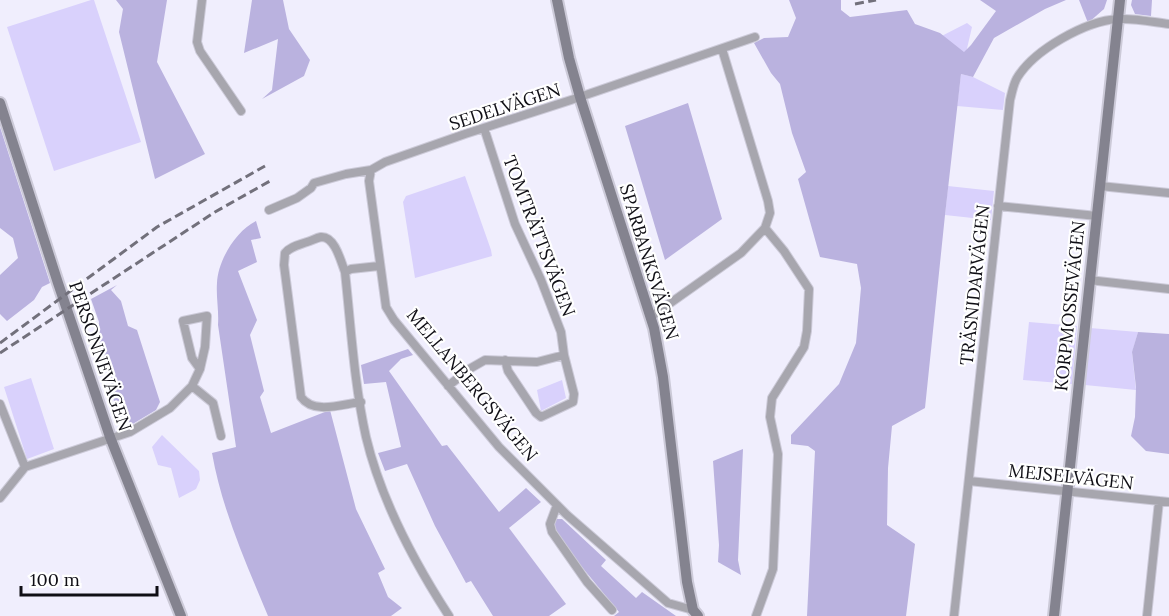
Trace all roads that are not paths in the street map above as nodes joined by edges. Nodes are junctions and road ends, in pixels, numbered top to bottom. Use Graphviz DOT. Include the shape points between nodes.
graph roads {
  1 [pos="202,0"];
  2 [pos="557,0"];
  3 [pos="1120,0"];
  4 [pos="1118,19"];
  5 [pos="1169,24"];
  6 [pos="755,36"];
  7 [pos="722,49"];
  8 [pos="580,97"];
  9 [pos="0,103"];
  10 [pos="240,111"];
  11 [pos="484,128"];
  12 [pos="371,170"];
  13 [pos="1100,186"];
  14 [pos="1169,193"];
  15 [pos="998,206"];
  16 [pos="269,210"];
  17 [pos="1097,216"];
  18 [pos="765,228"];
  19 [pos="379,266"];
  20 [pos="345,272"];
  21 [pos="1089,280"];
  22 [pos="1169,289"];
  23 [pos="652,316"];
  24 [pos="564,355"];
  25 [pos="505,360"];
  26 [pos="200,369"];
  27 [pos="192,386"];
  28 [pos="448,386"];
  29 [pos="361,402"];
  30 [pos="0,404"];
  31 [pos="221,435"];
  32 [pos="110,437"];
  33 [pos="25,467"];
  34 [pos="969,481"];
  35 [pos="1067,490"];
  36 [pos="0,498"];
  37 [pos="1159,501"];
  38 [pos="1169,502"];
  39 [pos="557,505"];
  40 [pos="612,610"];
  41 [pos="695,613"];
  42 [pos="181,616"];
  43 [pos="449,616"];
  44 [pos="756,616"];
  45 [pos="954,616"];
  46 [pos="1054,616"];
  47 [pos="1147,616"];
  1 -- 10 [label="street" via="197,42 200,51"];
  2 -- 8 [label="street, SPARBANKSVÄGEN"];
  3 -- 4 [label="street, KORPMOSSEVÄGEN"];
  4 -- 5 [label="street"];
  4 -- 13 [label="street, KORPMOSSEVÄGEN"];
  4 -- 15 [label="street, TRÄSNIDARVÄGEN" via="1075,32 1050,45 1029,62 1016,80 1010,100"];
  6 -- 7 [label="street, SEDELVÄGEN"];
  7 -- 8 [label="street, SEDELVÄGEN"];
  7 -- 18 [label="street" via="768,201 770,213"];
  8 -- 11 [label="street, SEDELVÄGEN"];
  8 -- 23 [label="street, SPARBANKSVÄGEN"];
  9 -- 32 [label="street, PERSONNEVÄGEN"];
  11 -- 12 [label="street, SEDELVÄGEN"];
  11 -- 24 [label="street, TOMTRÄTTSVÄGEN" via="515,224 561,332"];
  12 -- 16 [label="street, SEDELVÄGEN" via="314,183 297,198"];
  12 -- 19 [label="street, MELLANBERGSVÄGEN"];
  13 -- 14 [label="street"];
  13 -- 17 [label="street, KORPMOSSEVÄGEN"];
  15 -- 17 [label="street"];
  15 -- 34 [label="street, TRÄSNIDARVÄGEN"];
  17 -- 21 [label="street, KORPMOSSEVÄGEN"];
  18 -- 23 [label="street" via="741,253"];
  18 -- 44 [label="street" via="809,289 804,347 772,398 770,417 778,454 773,569"];
  19 -- 20 [label="street"];
  19 -- 28 [label="street, MELLANBERGSVÄGEN" via="386,307"];
  20 -- 29 [label="street"];
  20 -- 29 [label="street" via="326,238 296,245 285,253 301,397 313,407"];
  21 -- 22 [label="street"];
  21 -- 35 [label="street, KORPMOSSEVÄGEN"];
  23 -- 41 [label="street, SPARBANKSVÄGEN" via="687,582"];
  24 -- 25 [label="street" via="537,362"];
  24 -- 25 [label="street, TOMTRÄTTSVÄGEN" via="573,402 541,417 508,371"];
  25 -- 28 [label="street" via="485,360"];
  26 -- 26 [label="street" via="205,347 207,316 183,321 192,358"];
  26 -- 27 [label="street"];
  27 -- 31 [label="street" via="213,403"];
  27 -- 32 [label="street" via="150,421"];
  28 -- 39 [label="street, MELLANBERGSVÄGEN" via="499,447"];
  29 -- 43 [label="street" via="366,437 383,489 413,555"];
  30 -- 33 [label="street"];
  32 -- 33 [label="street"];
  32 -- 42 [label="street, PERSONNEVÄGEN"];
  33 -- 36 [label="street"];
  34 -- 35 [label="street, MEJSELVÄGEN"];
  34 -- 45 [label="street, TRÄSNIDARVÄGEN"];
  35 -- 37 [label="street, MEJSELVÄGEN"];
  35 -- 46 [label="street, KORPMOSSEVÄGEN"];
  37 -- 38 [label="street, MEJSELVÄGEN"];
  37 -- 47 [label="street"];
  39 -- 40 [label="street" via="550,524 552,532"];
  39 -- 41 [label="street, MELLANBERGSVÄGEN" via="668,603"];
}
